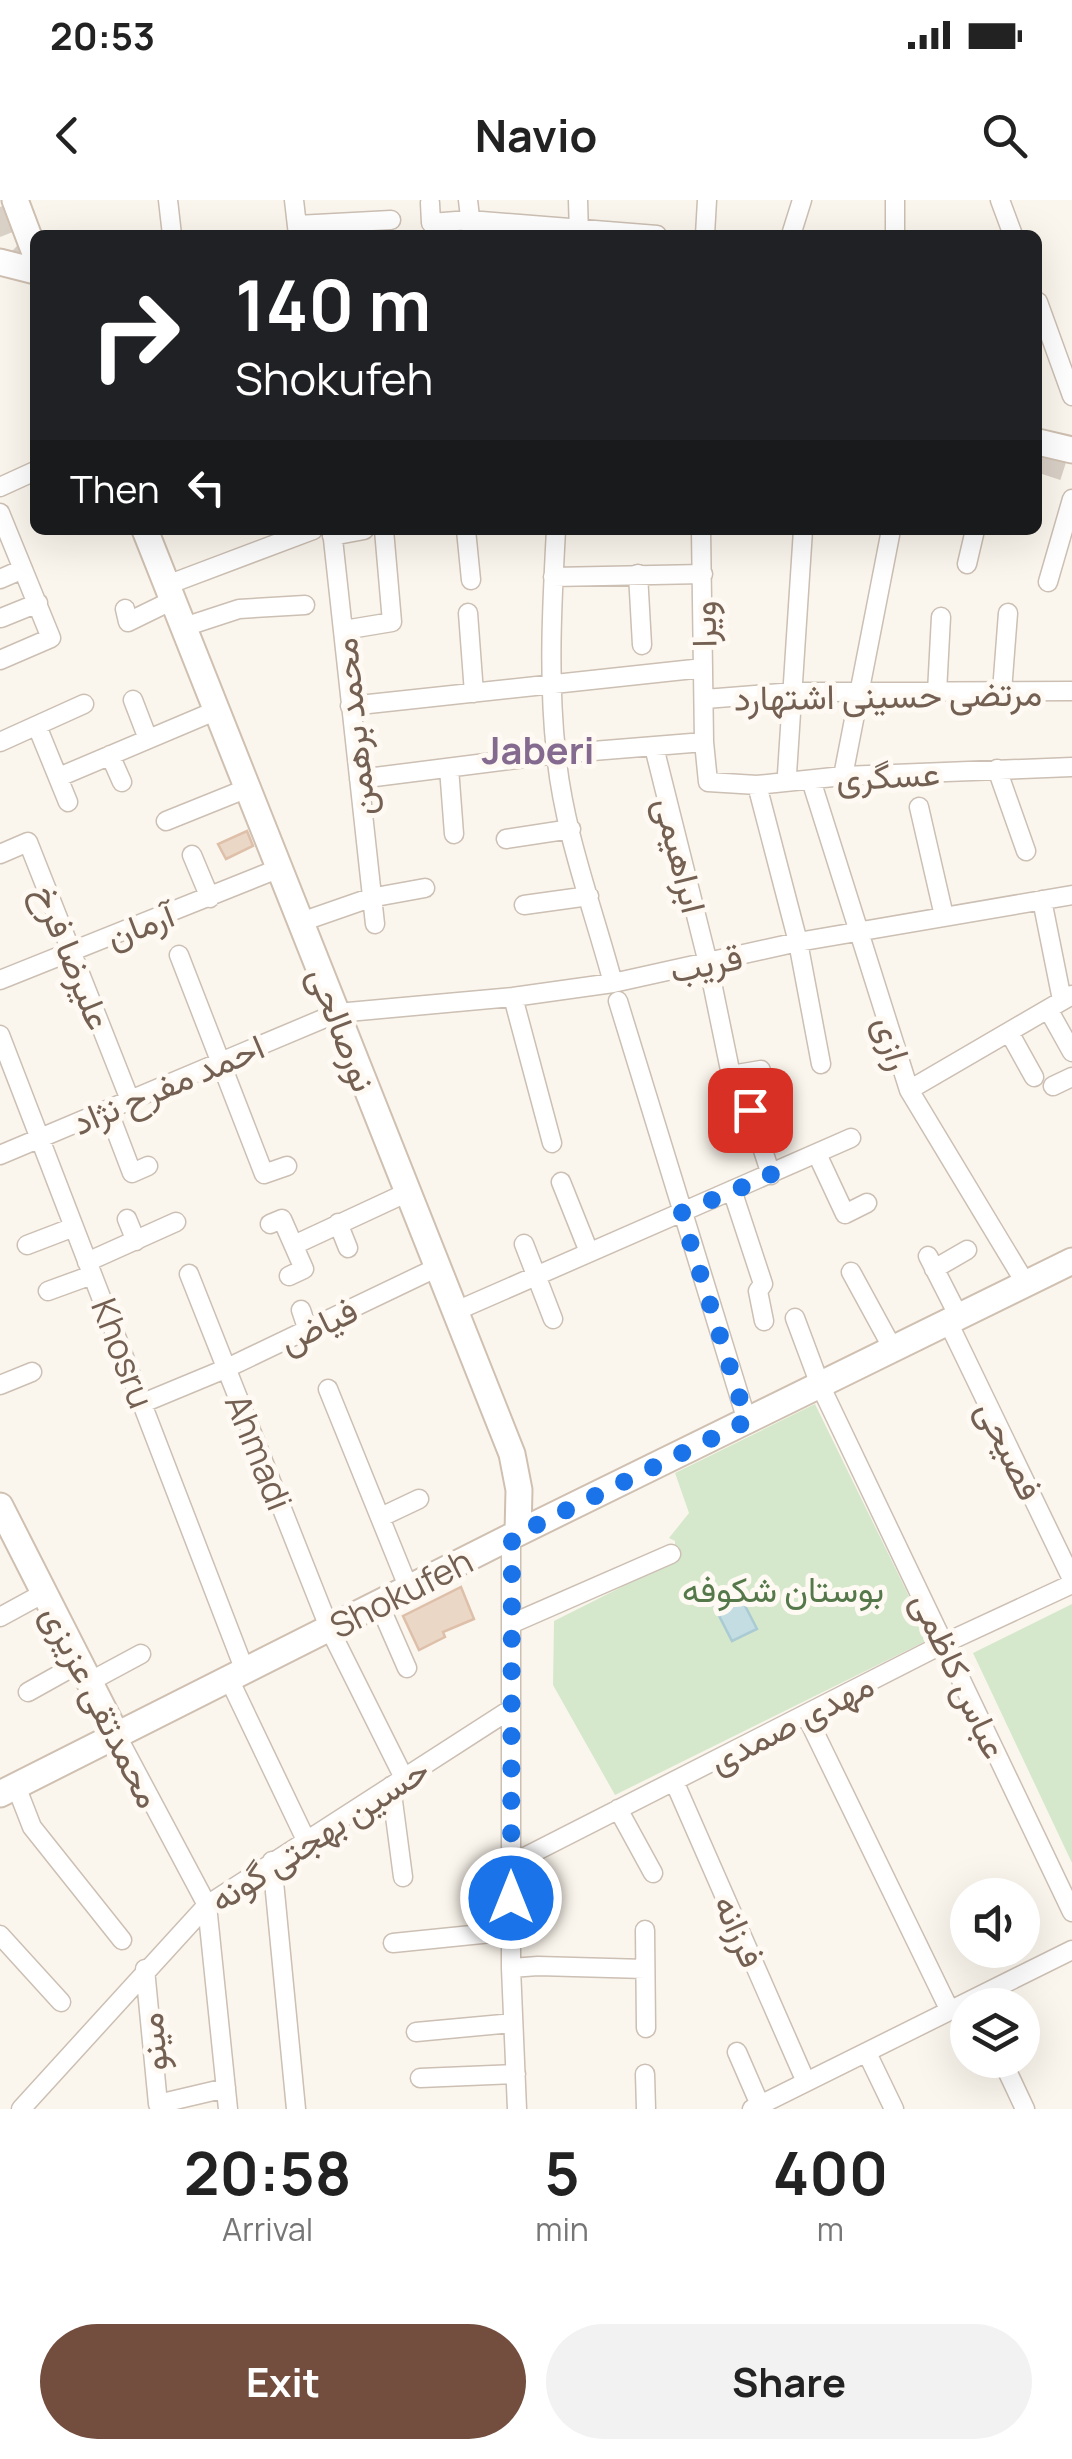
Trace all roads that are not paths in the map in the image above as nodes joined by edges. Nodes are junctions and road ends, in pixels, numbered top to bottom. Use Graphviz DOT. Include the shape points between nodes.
graph roads {
  1 [pos="17,200"];
  2 [pos="168,200"];
  3 [pos="294,200"];
  4 [pos="468,200"];
  5 [pos="578,200"];
  6 [pos="707,200"];
  7 [pos="895,200"];
  8 [pos="1000,200"];
  9 [pos="796,201"];
  10 [pos="430,202"];
  11 [pos="391,220"];
  12 [pos="471,227"];
  13 [pos="171,230"];
  14 [pos="297,230"];
  15 [pos="536,230"];
  16 [pos="579,230"];
  17 [pos="706,230"];
  18 [pos="793,230"];
  19 [pos="896,230"];
  20 [pos="1011,230"];
  21 [pos="30,238"];
  22 [pos="0,262"];
  23 [pos="30,270"];
  24 [pos="1042,313"];
  25 [pos="1072,396"];
  26 [pos="1042,443"];
  27 [pos="1072,450"];
  28 [pos="30,473"];
  29 [pos="0,487"];
  30 [pos="1072,500"];
  31 [pos="0,512"];
  32 [pos="148,535"];
  33 [pos="332,535"];
  34 [pos="384,535"];
  35 [pos="466,535"];
  36 [pos="556,535"];
  37 [pos="701,535"];
  38 [pos="803,535"];
  39 [pos="890,535"];
  40 [pos="974,535"];
  41 [pos="263,538"];
  42 [pos="967,564"];
  43 [pos="23,569"];
  44 [pos="638,574"];
  45 [pos="702,574"];
  46 [pos="554,577"];
  47 [pos="0,579"];
  48 [pos="471,580"];
  49 [pos="1048,582"];
  50 [pos="170,592"];
  51 [pos="38,603"];
  52 [pos="305,605"];
  53 [pos="124,610"];
  54 [pos="1008,612"];
  55 [pos="468,613"];
  56 [pos="940,617"];
  57 [pos="1,618"];
  58 [pos="184,627"];
  59 [pos="344,630"];
  60 [pos="642,645"];
  61 [pos="0,660"];
  62 [pos="704,668"];
  63 [pos="553,685"];
  64 [pos="860,690"];
  65 [pos="1002,691"];
  66 [pos="1072,691"];
  67 [pos="794,692"];
  68 [pos="937,692"];
  69 [pos="474,693"];
  70 [pos="705,699"];
  71 [pos="133,700"];
  72 [pos="84,704"];
  73 [pos="350,706"];
  74 [pos="215,711"];
  75 [pos="37,726"];
  76 [pos="148,740"];
  77 [pos="0,742"];
  78 [pos="704,742"];
  79 [pos="654,747"];
  80 [pos="110,754"];
  81 [pos="556,754"];
  82 [pos="1072,767"];
  83 [pos="449,768"];
  84 [pos="997,769"];
  85 [pos="787,774"];
  86 [pos="59,776"];
  87 [pos="843,776"];
  88 [pos="706,778"];
  89 [pos="359,779"];
  90 [pos="811,780"];
  91 [pos="122,782"];
  92 [pos="757,785"];
  93 [pos="248,788"];
  94 [pos="68,802"];
  95 [pos="919,807"];
  96 [pos="166,821"];
  97 [pos="571,829"];
  98 [pos="454,834"];
  99 [pos="506,839"];
  100 [pos="1026,851"];
  101 [pos="0,854"];
  102 [pos="192,855"];
  103 [pos="280,868"];
  104 [pos="425,888"];
  105 [pos="1072,895"];
  106 [pos="590,896"];
  107 [pos="210,898"];
  108 [pos="370,898"];
  109 [pos="1042,900"];
  110 [pos="524,905"];
  111 [pos="944,916"];
  112 [pos="300,922"];
  113 [pos="376,924"];
  114 [pos="860,932"];
  115 [pos="798,942"];
  116 [pos="72,952"];
  117 [pos="179,956"];
  118 [pos="708,964"];
  119 [pos="0,980"];
  120 [pos="615,992"];
  121 [pos="513,997"];
  122 [pos="1060,1001"];
  123 [pos="337,1013"];
  124 [pos="1009,1032"];
  125 [pos="0,1035"];
  126 [pos="1072,1052"];
  127 [pos="222,1062"];
  128 [pos="821,1064"];
  129 [pos="761,1070"];
  130 [pos="1034,1077"];
  131 [pos="1072,1077"];
  132 [pos="1053,1086"];
  133 [pos="909,1090"];
  134 [pos="130,1100"];
  135 [pos="108,1110"];
  136 [pos="750,1110"];
  137 [pos="40,1138"];
  138 [pos="851,1138"];
  139 [pos="552,1143"];
  140 [pos="817,1154"];
  141 [pos="0,1156"];
  142 [pos="148,1166"];
  143 [pos="287,1166"];
  144 [pos="771,1175"];
  145 [pos="561,1182"];
  146 [pos="732,1190"];
  147 [pos="406,1194"];
  148 [pos="867,1204"];
  149 [pos="681,1213"];
  150 [pos="127,1220"];
  151 [pos="176,1222"];
  152 [pos="276,1222"];
  153 [pos="338,1223"];
  154 [pos="74,1227"];
  155 [pos="136,1241"];
  156 [pos="524,1244"];
  157 [pos="27,1245"];
  158 [pos="294,1245"];
  159 [pos="348,1248"];
  160 [pos="967,1250"];
  161 [pos="590,1252"];
  162 [pos="90,1268"];
  163 [pos="436,1268"];
  164 [pos="1070,1268"];
  165 [pos="851,1272"];
  166 [pos="297,1273"];
  167 [pos="188,1274"];
  168 [pos="536,1274"];
  169 [pos="1026,1284"];
  170 [pos="48,1291"];
  171 [pos="301,1310"];
  172 [pos="456,1311"];
  173 [pos="795,1318"];
  174 [pos="554,1319"];
  175 [pos="953,1320"];
  176 [pos="764,1321"];
  177 [pos="308,1330"];
  178 [pos="893,1349"];
  179 [pos="0,1363"];
  180 [pos="226,1369"];
  181 [pos="32,1372"];
  182 [pos="5,1383"];
  183 [pos="820,1385"];
  184 [pos="328,1388"];
  185 [pos="143,1404"];
  186 [pos="747,1421"];
  187 [pos="419,1500"];
  188 [pos="0,1506"];
  189 [pos="380,1517"];
  190 [pos="515,1535"];
  191 [pos="671,1554"];
  192 [pos="1072,1581"];
  193 [pos="409,1588"];
  194 [pos="44,1592"];
  195 [pos="379,1604"];
  196 [pos="0,1617"];
  197 [pos="511,1624"];
  198 [pos="330,1630"];
  199 [pos="945,1643"];
  200 [pos="142,1654"];
  201 [pos="407,1668"];
  202 [pos="85,1672"];
  203 [pos="237,1676"];
  204 [pos="28,1692"];
  205 [pos="512,1708"];
  206 [pos="806,1715"];
  207 [pos="117,1736"];
  208 [pos="674,1781"];
  209 [pos="398,1782"];
  210 [pos="8,1790"];
  211 [pos="618,1809"];
  212 [pos="306,1840"];
  213 [pos="272,1862"];
  214 [pos="511,1864"];
  215 [pos="653,1873"];
  216 [pos="403,1877"];
  217 [pos="206,1905"];
  218 [pos="1072,1912"];
  219 [pos="645,1930"];
  220 [pos="511,1932"];
  221 [pos="0,1935"];
  222 [pos="122,1940"];
  223 [pos="392,1943"];
  224 [pos="1072,1950"];
  225 [pos="511,1968"];
  226 [pos="145,1969"];
  227 [pos="645,1969"];
  228 [pos="1002,1988"];
  229 [pos="61,2002"];
  230 [pos="950,2011"];
  231 [pos="513,2023"];
  232 [pos="646,2028"];
  233 [pos="416,2032"];
  234 [pos="737,2052"];
  235 [pos="867,2053"];
  236 [pos="516,2074"];
  237 [pos="645,2074"];
  238 [pos="420,2078"];
  239 [pos="1010,2078"];
  240 [pos="806,2082"];
  241 [pos="226,2088"];
  242 [pos="766,2106"];
  243 [pos="21,2109"];
  244 [pos="228,2109"];
  245 [pos="296,2109"];
  246 [pos="517,2109"];
  247 [pos="646,2109"];
  248 [pos="894,2109"];
  249 [pos="1025,2109"];
  1 -- 21 [label="main road"];
  2 -- 13 [label="street"];
  3 -- 14 [label="street"];
  4 -- 12 [label="street"];
  5 -- 16 [label="street"];
  6 -- 17 [label="street"];
  7 -- 19 [label="street"];
  8 -- 20 [label="street"];
  9 -- 18 [label="street"];
  10 -- 12 [label="street" via="431,223"];
  11 -- 14 [label="street"];
  12 -- 15 [label="street"];
  22 -- 23 [label="main road"];
  24 -- 25 [label="street"];
  26 -- 27 [label="main road"];
  28 -- 29 [label="street"];
  30 -- 49 [label="street"];
  31 -- 43 [label="street"];
  32 -- 50 [label="main road, نورصالحی"];
  33 -- 59 [label="street, محمد برهمن"];
  34 -- 59 [label="street" via="392,622"];
  35 -- 48 [label="street"];
  36 -- 46 [label="street"];
  37 -- 45 [label="street, ویرا"];
  38 -- 67 [label="street"];
  39 -- 64 [label="street"];
  40 -- 42 [label="street"];
  41 -- 50 [label="street"];
  43 -- 47 [label="street"];
  43 -- 51 [label="street"];
  44 -- 45 [label="street"];
  44 -- 46 [label="street"];
  44 -- 60 [label="street"];
  45 -- 62 [label="street, ویرا"];
  46 -- 63 [label="street"];
  50 -- 53 [label="street" via="128,622"];
  50 -- 58 [label="main road, نورصالحی"];
  51 -- 57 [label="street"];
  51 -- 61 [label="street" via="52,638"];
  52 -- 58 [label="street" via="239,609"];
  54 -- 65 [label="street"];
  55 -- 69 [label="street"];
  56 -- 68 [label="street"];
  58 -- 74 [label="main road, نورصالحی"];
  59 -- 73 [label="street, محمد برهمن"];
  62 -- 63 [label="street"];
  62 -- 70 [label="street, ویرا"];
  63 -- 69 [label="street"];
  63 -- 81 [label="street"];
  64 -- 67 [label="street, مرتضی حسینی اشتهارد"];
  64 -- 68 [label="street, مرتضی حسینی اشتهارد"];
  64 -- 87 [label="street"];
  65 -- 66 [label="street, مرتضی حسینی اشتهارد"];
  65 -- 68 [label="street, مرتضی حسینی اشتهارد"];
  67 -- 70 [label="street, مرتضی حسینی اشتهارد"];
  67 -- 85 [label="street"];
  69 -- 73 [label="street"];
  70 -- 78 [label="street, ویرا"];
  71 -- 76 [label="street"];
  72 -- 75 [label="street"];
  73 -- 89 [label="street, محمد برهمن"];
  74 -- 76 [label="street"];
  74 -- 93 [label="main road, نورصالحی"];
  75 -- 77 [label="street"];
  75 -- 86 [label="street"];
  76 -- 80 [label="street"];
  78 -- 79 [label="street"];
  78 -- 88 [label="street, ویرا"];
  79 -- 81 [label="street"];
  79 -- 118 [label="street, ابراهیمی"];
  80 -- 86 [label="street"];
  80 -- 91 [label="street"];
  81 -- 83 [label="street"];
  81 -- 97 [label="street"];
  82 -- 84 [label="street, عسگری"];
  83 -- 89 [label="street"];
  83 -- 98 [label="street"];
  84 -- 87 [label="street, عسگری"];
  84 -- 100 [label="street"];
  86 -- 94 [label="street"];
  87 -- 90 [label="street, عسگری"];
  88 -- 92 [label="street, عسگری"];
  89 -- 108 [label="street, محمد برهمن"];
  90 -- 92 [label="street, عسگری"];
  90 -- 114 [label="street, رازی"];
  92 -- 115 [label="street"];
  93 -- 96 [label="street"];
  93 -- 103 [label="main road, نورصالحی"];
  95 -- 111 [label="street"];
  97 -- 99 [label="street"];
  97 -- 106 [label="street"];
  101 -- 116 [label="street, علیرضا فرخ" via="28,842"];
  102 -- 107 [label="street"];
  103 -- 107 [label="street, آرمان"];
  103 -- 112 [label="main road, نورصالحی"];
  104 -- 108 [label="street"];
  105 -- 109 [label="street, قریب"];
  106 -- 110 [label="street"];
  106 -- 120 [label="street"];
  107 -- 116 [label="street, آرمان"];
  108 -- 112 [label="street"];
  108 -- 113 [label="street, محمد برهمن"];
  109 -- 111 [label="street, قریب"];
  109 -- 122 [label="street"];
  111 -- 114 [label="street, قریب"];
  112 -- 123 [label="main road, نورصالحی"];
  114 -- 115 [label="street, قریب"];
  114 -- 133 [label="street, رازی"];
  115 -- 118 [label="street, قریب"];
  115 -- 128 [label="street"];
  116 -- 119 [label="street, آرمان"];
  116 -- 134 [label="street, علیرضا فرخ"];
  117 -- 127 [label="street"];
  118 -- 120 [label="street, قریب"];
  118 -- 129 [label="street, ابراهیمی" via="731,1076"];
  120 -- 121 [label="street, قریب"];
  120 -- 149 [label="street"];
  121 -- 123 [label="street, قریب"];
  121 -- 139 [label="street"];
  122 -- 124 [label="street"];
  122 -- 126 [label="street"];
  123 -- 127 [label="street, احمد مفرح نژاد"];
  123 -- 147 [label="main road, نورصالحی"];
  124 -- 130 [label="street"];
  124 -- 133 [label="street"];
  125 -- 137 [label="street, Khosru"];
  127 -- 134 [label="street, احمد مفرح نژاد"];
  127 -- 143 [label="street" via="264,1174"];
  131 -- 132 [label="street"];
  133 -- 169 [label="street, رازی"];
  134 -- 135 [label="street, احمد مفرح نژاد"];
  135 -- 137 [label="street, احمد مفرح نژاد"];
  135 -- 142 [label="street" via="132,1172"];
  136 -- 144 [label="street"];
  137 -- 141 [label="street, احمد مفرح نژاد"];
  137 -- 154 [label="street, Khosru"];
  138 -- 140 [label="street"];
  140 -- 144 [label="street"];
  140 -- 148 [label="street" via="846,1214"];
  144 -- 146 [label="street"];
  145 -- 161 [label="street"];
  146 -- 149 [label="street"];
  146 -- 176 [label="street" via="763,1284 758,1291"];
  147 -- 153 [label="street"];
  147 -- 163 [label="main road, نورصالحی"];
  149 -- 161 [label="street"];
  149 -- 186 [label="street"];
  150 -- 155 [label="street"];
  151 -- 155 [label="street"];
  152 -- 158 [label="street"];
  153 -- 158 [label="street"];
  153 -- 159 [label="street"];
  154 -- 157 [label="street"];
  154 -- 162 [label="street, Khosru"];
  155 -- 162 [label="street"];
  156 -- 168 [label="street"];
  158 -- 166 [label="street"];
  160 -- 175 [label="street" via="931,1262"];
  161 -- 168 [label="street"];
  162 -- 170 [label="street"];
  162 -- 185 [label="street, Khosru"];
  163 -- 172 [label="main road, نورصالحی"];
  163 -- 177 [label="street, فیاض"];
  164 -- 169 [label="main road, Shokufeh"];
  165 -- 178 [label="street"];
  167 -- 180 [label="street, Ahmadi"];
  168 -- 172 [label="street"];
  168 -- 174 [label="street"];
  169 -- 175 [label="main road, Shokufeh"];
  171 -- 177 [label="street"];
  172 -- 190 [label="main road, نورصالحی" via="512,1454 520,1490"];
  173 -- 183 [label="street, عباس کاظمی"];
  175 -- 178 [label="main road, Shokufeh"];
  175 -- 192 [label="street, فصیحی"];
  177 -- 180 [label="street, فیاض"];
  178 -- 183 [label="main road, Shokufeh"];
  179 -- 182 [label="street"];
  180 -- 185 [label="street, فیاض"];
  180 -- 198 [label="street, Ahmadi"];
  181 -- 182 [label="street"];
  183 -- 186 [label="main road, Shokufeh"];
  183 -- 199 [label="street, عباس کاظمی"];
  184 -- 189 [label="street"];
  185 -- 203 [label="street, Khosru"];
  186 -- 190 [label="main road, Shokufeh"];
  187 -- 189 [label="street"];
  188 -- 194 [label="main road, محمدتقی عزیزی"];
  189 -- 193 [label="street"];
  190 -- 193 [label="main road, Shokufeh"];
  190 -- 197 [label="street"];
  191 -- 197 [label="street"];
  192 -- 199 [label="street, مهدی صمدی"];
  193 -- 195 [label="main road, Shokufeh"];
  194 -- 196 [label="street"];
  194 -- 202 [label="main road, محمدتقی عزیزی"];
  195 -- 198 [label="main road, Shokufeh"];
  195 -- 201 [label="street"];
  197 -- 205 [label="street"];
  198 -- 203 [label="main road, Shokufeh"];
  198 -- 209 [label="street, Ahmadi"];
  199 -- 206 [label="street, مهدی صمدی"];
  199 -- 218 [label="street, عباس کاظمی"];
  200 -- 202 [label="street"];
  202 -- 204 [label="street"];
  202 -- 207 [label="main road, محمدتقی عزیزی"];
  203 -- 207 [label="main road, Shokufeh"];
  203 -- 212 [label="street, Khosru"];
  205 -- 209 [label="street, حسین بهجتی گونه"];
  205 -- 214 [label="street"];
  206 -- 208 [label="street, مهدی صمدی"];
  206 -- 230 [label="street"];
  207 -- 210 [label="main road, Shokufeh"];
  207 -- 217 [label="street, محمدتقی عزیزی"];
  208 -- 211 [label="street, مهدی صمدی"];
  208 -- 240 [label="street, فرزانه"];
  209 -- 212 [label="street, حسین بهجتی گونه"];
  209 -- 216 [label="street, Ahmadi"];
  210 -- 222 [label="street"];
  211 -- 214 [label="street, مهدی صمدی"];
  211 -- 215 [label="street"];
  212 -- 213 [label="street, حسین بهجتی گونه"];
  213 -- 217 [label="street, حسین بهجتی گونه"];
  213 -- 245 [label="street"];
  214 -- 220 [label="street"];
  217 -- 226 [label="street, حسین بهجتی گونه"];
  217 -- 241 [label="street"];
  219 -- 227 [label="street"];
  220 -- 223 [label="street"];
  220 -- 225 [label="street"];
  221 -- 229 [label="street"];
  224 -- 228 [label="street"];
  225 -- 227 [label="street"];
  225 -- 231 [label="street"];
  226 -- 241 [label="street, مینو" via="158,2104"];
  226 -- 243 [label="street, حسین بهجتی گونه"];
  227 -- 232 [label="street"];
  230 -- 235 [label="street"];
  231 -- 233 [label="street"];
  231 -- 236 [label="street"];
  234 -- 242 [label="street"];
  235 -- 240 [label="street"];
  235 -- 248 [label="street"];
  236 -- 238 [label="street"];
  236 -- 246 [label="street"];
  237 -- 247 [label="street"];
  239 -- 249 [label="street"];
  240 -- 242 [label="street"];
  241 -- 244 [label="street"];
}
